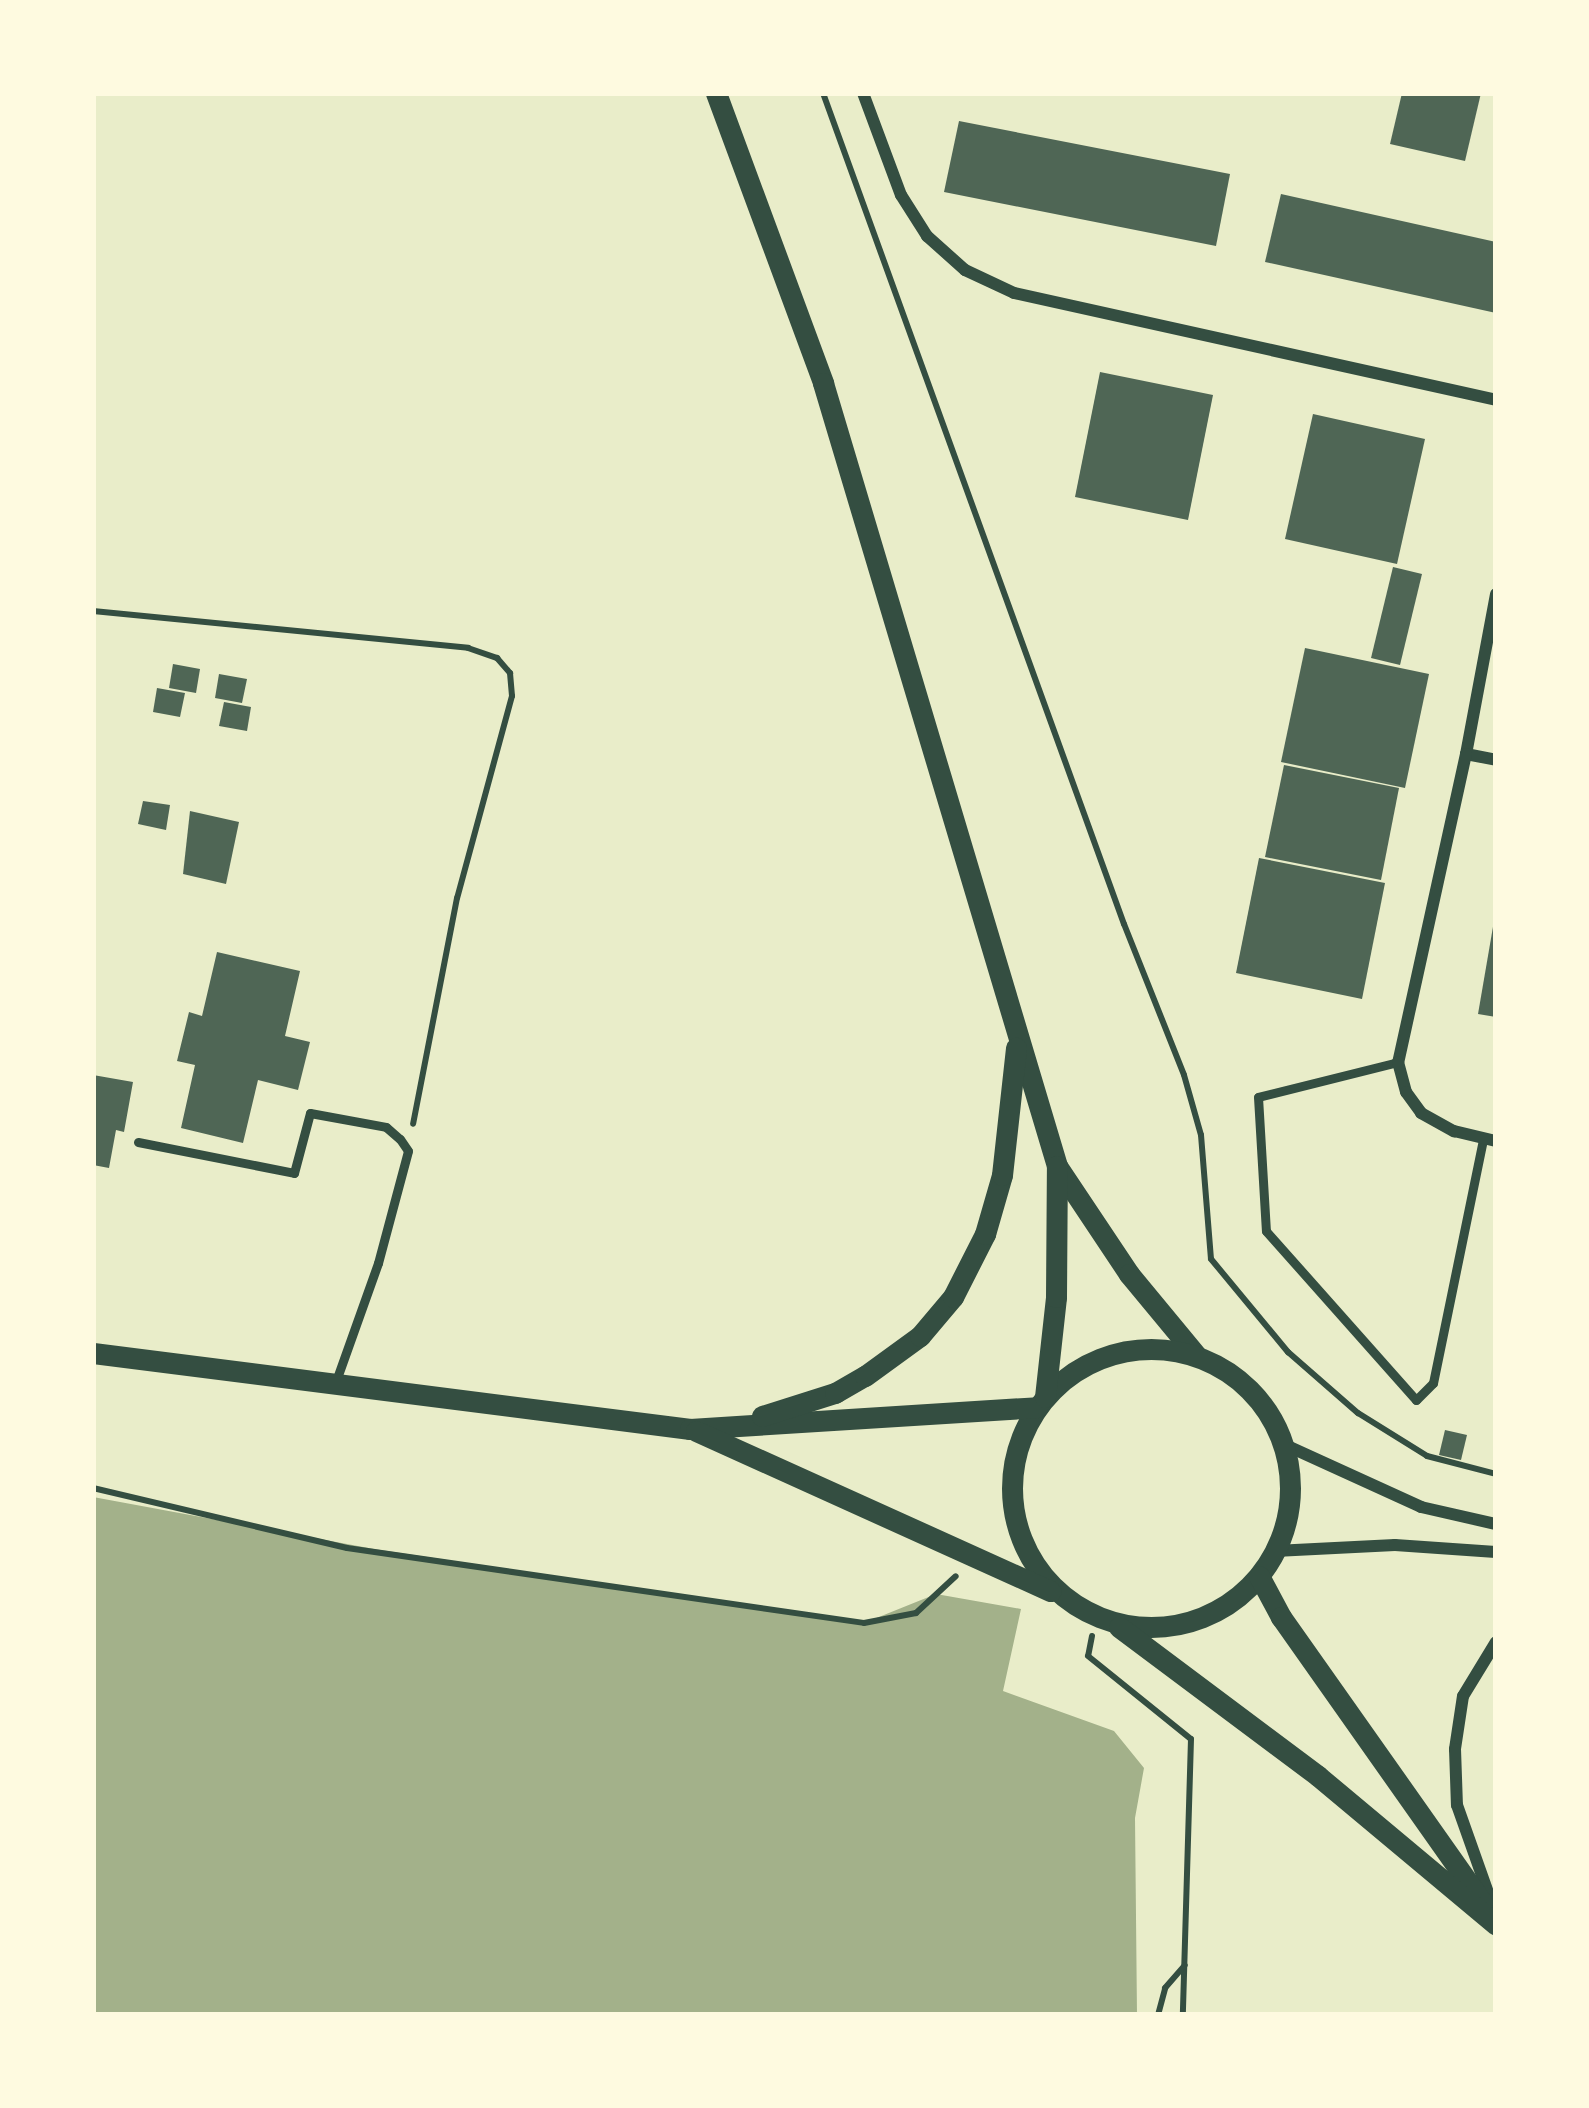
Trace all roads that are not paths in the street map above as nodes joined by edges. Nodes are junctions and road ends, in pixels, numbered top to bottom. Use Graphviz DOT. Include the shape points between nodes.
graph roads {
  1 [pos="716,93"];
  2 [pos="863,93"];
  3 [pos="1496,400"];
  4 [pos="1496,594"];
  5 [pos="1466,754"];
  6 [pos="1496,760"];
  7 [pos="1017,1039"];
  8 [pos="1398,1062"];
  9 [pos="1490,1140"];
  10 [pos="138,1142"];
  11 [pos="1058,1166"];
  12 [pos="93,1353"];
  13 [pos="1196,1355"];
  14 [pos="335,1384"];
  15 [pos="1041,1402"];
  16 [pos="690,1429"];
  17 [pos="1283,1444"];
  18 [pos="1496,1524"];
  19 [pos="1275,1550"];
  20 [pos="1496,1552"];
  21 [pos="1259,1576"];
  22 [pos="1060,1594"];
  23 [pos="1105,1620"];
  24 [pos="1496,1642"];
  25 [pos="1496,1921"];
  1 -- 7 [label="street" via="823,383"];
  2 -- 3 [label="street" via="901,195 927,236 965,270 1031,297"];
  4 -- 5 [label="street"];
  5 -- 6 [label="street"];
  5 -- 8 [label="street"];
  7 -- 11 [label="street"];
  7 -- 16 [label="street" via="1002,1174 985,1234 939,1316 895,1358 835,1393 781,1413"];
  8 -- 9 [label="street" via="1421,1113"];
  8 -- 9 [label="lane" via="1258,1097 1266,1231 1417,1400 1433,1383"];
  10 -- 14 [label="lane" via="294,1173 310,1113 386,1127 408,1151"];
  11 -- 13 [label="street" via="1129,1274"];
  11 -- 15 [label="street" via="1056,1297"];
  12 -- 14 [label="street"];
  13 -- 15 [label="street" via="1114,1353 1088,1363"];
  13 -- 17 [label="street" via="1258,1399"];
  14 -- 16 [label="street"];
  15 -- 16 [label="street"];
  15 -- 22 [label="street" via="1015,1453 1012,1505 1028,1554"];
  16 -- 22 [label="street"];
  17 -- 18 [label="street" via="1421,1507"];
  17 -- 19 [label="street" via="1289,1498"];
  19 -- 20 [label="street" via="1395,1545"];
  19 -- 21 [label="street"];
  21 -- 23 [label="street" via="1194,1621 1141,1628"];
  21 -- 25 [label="street"];
  22 -- 23 [label="street"];
  23 -- 25 [label="street" via="1318,1776"];
  24 -- 25 [label="street" via="1463,1696 1455,1750 1457,1805"];
}
